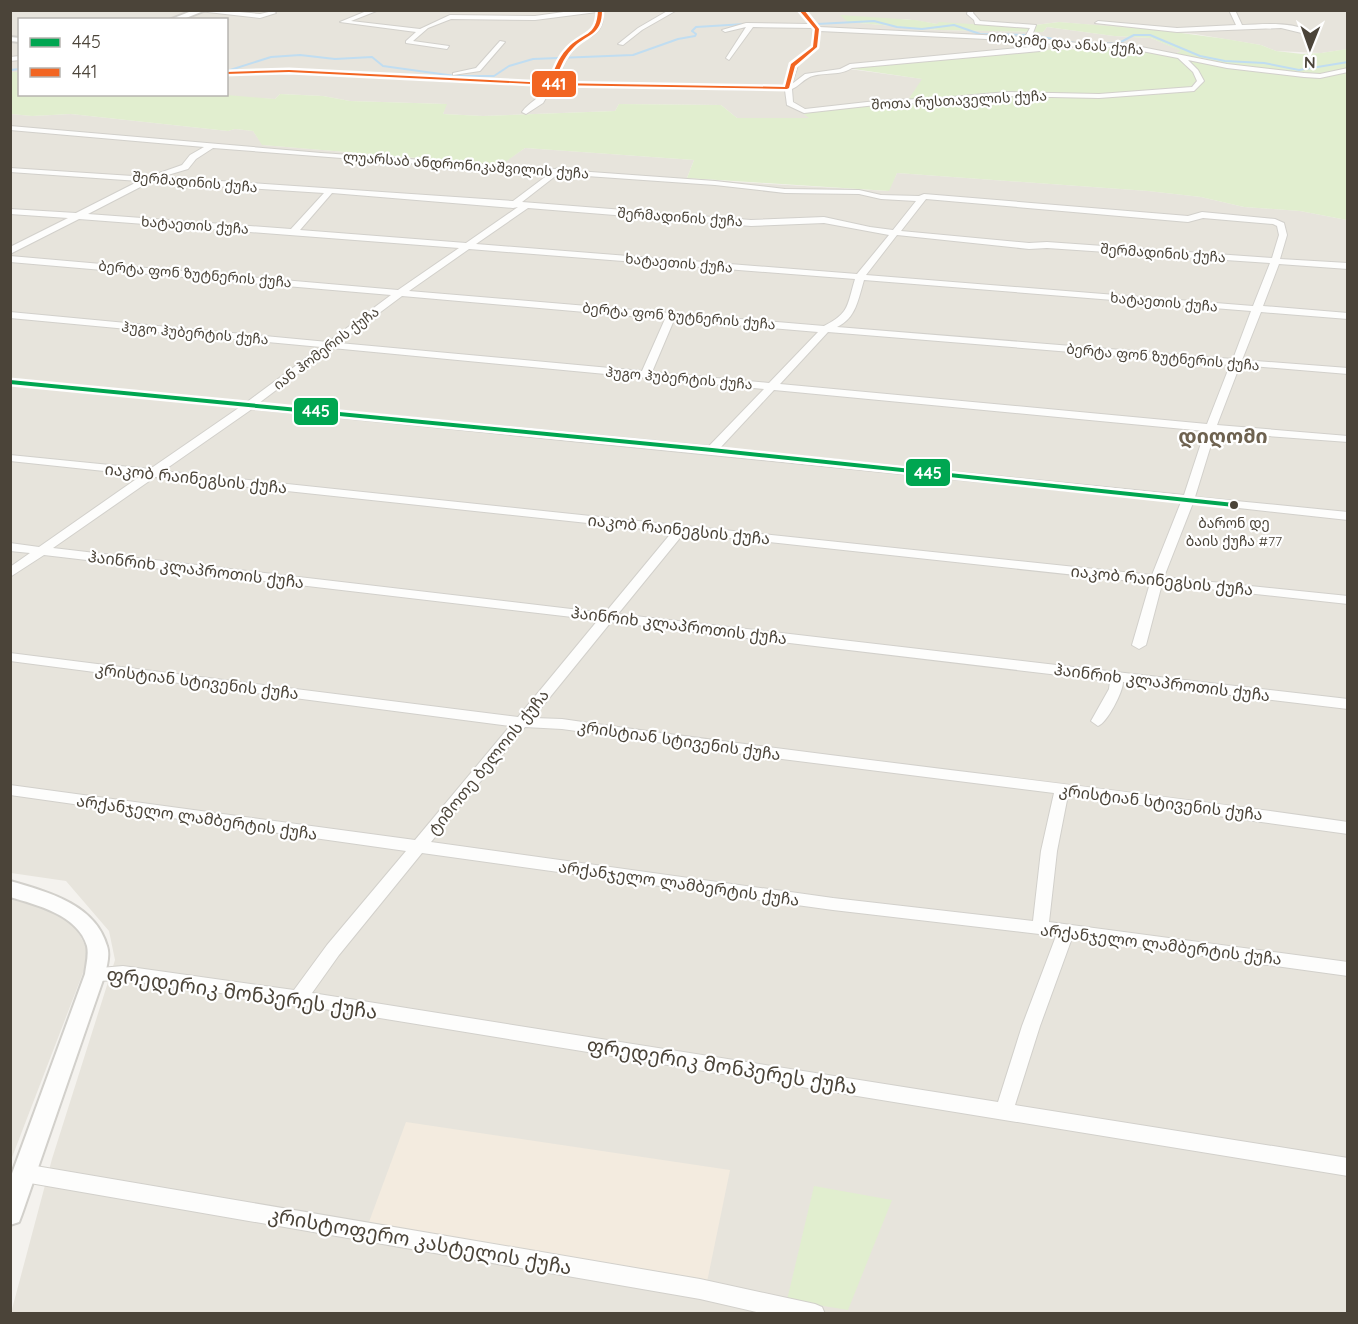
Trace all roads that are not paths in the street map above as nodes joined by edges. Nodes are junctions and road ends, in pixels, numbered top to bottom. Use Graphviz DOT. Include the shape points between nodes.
graph roads {
  1 [pos="376,10"];
  2 [pos="598,10"];
  3 [pos="674,10"];
  4 [pos="801,10"];
  5 [pos="970,10"];
  6 [pos="1232,10"];
  7 [pos="202,11"];
  8 [pos="273,12"];
  9 [pos="179,18"];
  10 [pos="1098,23"];
  11 [pos="750,26"];
  12 [pos="817,28"];
  13 [pos="1240,28"];
  14 [pos="725,30"];
  15 [pos="420,31"];
  16 [pos="1310,33"];
  17 [pos="1028,37"];
  18 [pos="1040,41"];
  19 [pos="502,42"];
  20 [pos="621,44"];
  21 [pos="447,47"];
  22 [pos="1178,56"];
  23 [pos="729,58"];
  24 [pos="1347,70"];
  25 [pos="228,73"];
  26 [pos="450,77"];
  27 [pos="551,84"];
  28 [pos="787,88"];
  29 [pos="526,112"];
  30 [pos="10,128"];
  31 [pos="211,146"];
  32 [pos="525,164"];
  33 [pos="10,170"];
  34 [pos="559,170"];
  35 [pos="673,173"];
  36 [pos="151,178"];
  37 [pos="329,192"];
  38 [pos="922,197"];
  39 [pos="513,205"];
  40 [pos="525,206"];
  41 [pos="10,212"];
  42 [pos="79,217"];
  43 [pos="898,231"];
  44 [pos="293,232"];
  45 [pos="466,246"];
  46 [pos="10,251"];
  47 [pos="10,258"];
  48 [pos="1275,262"];
  49 [pos="1347,266"];
  50 [pos="860,277"];
  51 [pos="400,293"];
  52 [pos="1258,309"];
  53 [pos="10,315"];
  54 [pos="1347,316"];
  55 [pos="670,317"];
  56 [pos="826,329"];
  57 [pos="329,345"];
  58 [pos="1236,363"];
  59 [pos="1332,371"];
  60 [pos="1347,371"];
  61 [pos="646,375"];
  62 [pos="10,382"];
  63 [pos="1347,383"];
  64 [pos="770,386"];
  65 [pos="250,405"];
  66 [pos="1211,428"];
  67 [pos="1347,439"];
  68 [pos="712,450"];
  69 [pos="10,458"];
  70 [pos="150,474"];
  71 [pos="1188,500"];
  72 [pos="1347,516"];
  73 [pos="681,529"];
  74 [pos="10,547"];
  75 [pos="42,551"];
  76 [pos="10,573"];
  77 [pos="1157,579"];
  78 [pos="1347,600"];
  79 [pos="607,616"];
  80 [pos="1139,645"];
  81 [pos="10,657"];
  82 [pos="1117,677"];
  83 [pos="1347,704"];
  84 [pos="523,721"];
  85 [pos="1098,721"];
  86 [pos="10,790"];
  87 [pos="1062,790"];
  88 [pos="1347,828"];
  89 [pos="417,848"];
  90 [pos="10,889"];
  91 [pos="1040,928"];
  92 [pos="1066,930"];
  93 [pos="1347,969"];
  94 [pos="95,974"];
  95 [pos="298,998"];
  96 [pos="1004,1112"];
  97 [pos="1347,1167"];
  98 [pos="24,1173"];
  99 [pos="10,1214"];
  100 [pos="815,1314"];
  1 -- 15 [label="street" via="343,22"];
  2 -- 15 [label="street" via="535,18 450,17"];
  2 -- 27 [label="street" via="601,18 594,33 575,44"];
  3 -- 20 [label="street" via="640,28"];
  4 -- 12 [label="street"];
  5 -- 17 [label="street" via="977,23 1034,26"];
  6 -- 13 [label="street"];
  7 -- 8 [label="street" via="260,16"];
  7 -- 9 [label="street"];
  10 -- 13 [label="street" via="1177,30"];
  11 -- 12 [label="street, იოაკიმე და ანას ქუჩა"];
  11 -- 14 [label="street, იოაკიმე და ანას ქუჩა"];
  11 -- 23 [label="street"];
  12 -- 17 [label="street, იოაკიმე და ანას ქუჩა"];
  12 -- 28 [label="street" via="815,47 793,64"];
  13 -- 16 [label="street" via="1293,27"];
  15 -- 21 [label="street" via="408,42"];
  17 -- 18 [label="street, იოაკიმე და ანას ქუჩა"];
  18 -- 22 [label="street, იოაკიმე და ანას ქუჩა" via="1133,46"];
  18 -- 28 [label="street" via="1040,49 850,66 842,71 807,75"];
  19 -- 26 [label="street" via="478,70"];
  22 -- 24 [label="street, იოაკიმე და ანას ქუჩა" via="1304,75"];
  22 -- 28 [label="street, შოთა რუსთაველის ქუჩა" via="1196,71 1201,81 1194,89 1099,96 1007,94 804,111 790,103"];
  25 -- 26 [label="street" via="289,71"];
  26 -- 27 [label="street"];
  27 -- 28 [label="street"];
  27 -- 29 [label="street" via="540,101"];
  30 -- 31 [label="street, ლუარსაბ ანდრონიკაშვილის ქუჩა"];
  31 -- 34 [label="street, ლუარსაბ ანდრონიკაშვილის ქუჩა"];
  31 -- 36 [label="street" via="185,167"];
  32 -- 34 [label="street"];
  33 -- 36 [label="street, შერმადინის ქუჩა"];
  34 -- 35 [label="street"];
  34 -- 38 [label="street, ლუარსაბ ანდრონიკაშვილის ქუჩა" via="785,190"];
  34 -- 39 [label="street"];
  36 -- 37 [label="street, შერმადინის ქუჩა"];
  36 -- 42 [label="street"];
  37 -- 39 [label="street, შერმადინის ქუჩა"];
  37 -- 44 [label="street"];
  38 -- 43 [label="street"];
  38 -- 48 [label="street, ლუარსაბ ანდრონიკაშვილის ქუჩა" via="1188,219 1202,215 1275,222 1281,225 1283,235"];
  39 -- 40 [label="street, შერმადინის ქუჩა"];
  40 -- 43 [label="street, შერმადინის ქუჩა" via="751,223 824,220"];
  40 -- 45 [label="street, იან ჰომერის ქუჩა"];
  41 -- 42 [label="street, ხატაეთის ქუჩა"];
  42 -- 44 [label="street, ხატაეთის ქუჩა"];
  42 -- 46 [label="street"];
  43 -- 48 [label="street, შერმადინის ქუჩა" via="1029,246 1171,252"];
  43 -- 50 [label="street"];
  44 -- 45 [label="street, ხატაეთის ქუჩა"];
  45 -- 50 [label="street, ხატაეთის ქუჩა"];
  45 -- 51 [label="street, იან ჰომერის ქუჩა"];
  47 -- 51 [label="street, ბერტა ფონ ზუტნერის ქუჩა"];
  48 -- 49 [label="street, შერმადინის ქუჩა"];
  48 -- 52 [label="street"];
  50 -- 52 [label="street, ხატაეთის ქუჩა"];
  50 -- 56 [label="street" via="852,309 844,321"];
  51 -- 55 [label="street, ბერტა ფონ ზუტნერის ქუჩა"];
  51 -- 57 [label="street, იან ჰომერის ქუჩა"];
  52 -- 54 [label="street, ხატაეთის ქუჩა"];
  52 -- 58 [label="street"];
  53 -- 57 [label="street, ჰუგო ჰუბერტის ქუჩა"];
  55 -- 56 [label="street, ბერტა ფონ ზუტნერის ქუჩა"];
  55 -- 61 [label="street"];
  56 -- 58 [label="street, ბერტა ფონ ზუტნერის ქუჩა"];
  56 -- 64 [label="street"];
  57 -- 61 [label="street, ჰუგო ჰუბერტის ქუჩა"];
  57 -- 65 [label="street, იან ჰომერის ქუჩა"];
  58 -- 59 [label="street, ბერტა ფონ ზუტნერის ქუჩა"];
  58 -- 66 [label="street"];
  59 -- 60 [label="street, ბერტა ფონ ზუტნერის ქუჩა"];
  59 -- 63 [label="street"];
  61 -- 64 [label="street, ჰუგო ჰუბერტის ქუჩა"];
  62 -- 65 [label="street"];
  64 -- 66 [label="street, ჰუგო ჰუბერტის ქუჩა"];
  64 -- 68 [label="street"];
  65 -- 68 [label="street"];
  65 -- 70 [label="street, იან ჰომერის ქუჩა"];
  66 -- 67 [label="street, ჰუგო ჰუბერტის ქუჩა"];
  66 -- 71 [label="street"];
  68 -- 71 [label="street"];
  69 -- 70 [label="street, იაკობ რაინეგსის ქუჩა"];
  70 -- 73 [label="street, იაკობ რაინეგსის ქუჩა"];
  70 -- 75 [label="street, იან ჰომერის ქუჩა"];
  71 -- 72 [label="street"];
  71 -- 77 [label="street"];
  73 -- 77 [label="street, იაკობ რაინეგსის ქუჩა"];
  73 -- 79 [label="street, ტიმოთე ბელოის ქუჩა"];
  74 -- 75 [label="street, ჰაინრიხ კლაპროთის ქუჩა"];
  75 -- 76 [label="street, იან ჰომერის ქუჩა"];
  75 -- 79 [label="street, ჰაინრიხ კლაპროთის ქუჩა"];
  77 -- 78 [label="street, იაკობ რაინეგსის ქუჩა"];
  77 -- 80 [label="street"];
  79 -- 82 [label="street, ჰაინრიხ კლაპროთის ქუჩა"];
  79 -- 84 [label="street, ტიმოთე ბელოის ქუჩა"];
  81 -- 84 [label="street, კრისტიან სტივენის ქუჩა"];
  82 -- 83 [label="street, ჰაინრიხ კლაპროთის ქუჩა"];
  82 -- 85 [label="street" via="1116,689"];
  84 -- 87 [label="street, კრისტიან სტივენის ქუჩა"];
  84 -- 89 [label="street, ტიმოთე ბელოის ქუჩა"];
  86 -- 89 [label="street, არქანჯელო ლამბერტის ქუჩა"];
  87 -- 88 [label="street, კრისტიან სტივენის ქუჩა"];
  87 -- 91 [label="street" via="1049,851"];
  89 -- 91 [label="street, არქანჯელო ლამბერტის ქუჩა"];
  89 -- 95 [label="street, ტიმოთე ბელოის ქუჩა"];
  90 -- 94 [label="street" via="70,910 87,927 98,948"];
  91 -- 92 [label="street, არქანჯელო ლამბერტის ქუჩა"];
  92 -- 93 [label="street, არქანჯელო ლამბერტის ქუჩა"];
  92 -- 96 [label="street"];
  94 -- 95 [label="street, ფრედერიკ მონპერეს ქუჩა" via="123,973"];
  94 -- 98 [label="street"];
  95 -- 96 [label="street, ფრედერიკ მონპერეს ქუჩა"];
  96 -- 97 [label="street, ფრედერიკ მონპერეს ქუჩა"];
  98 -- 99 [label="street"];
  98 -- 100 [label="street, კრისტოფერო კასტელის ქუჩა" via="676,1285"];
}
